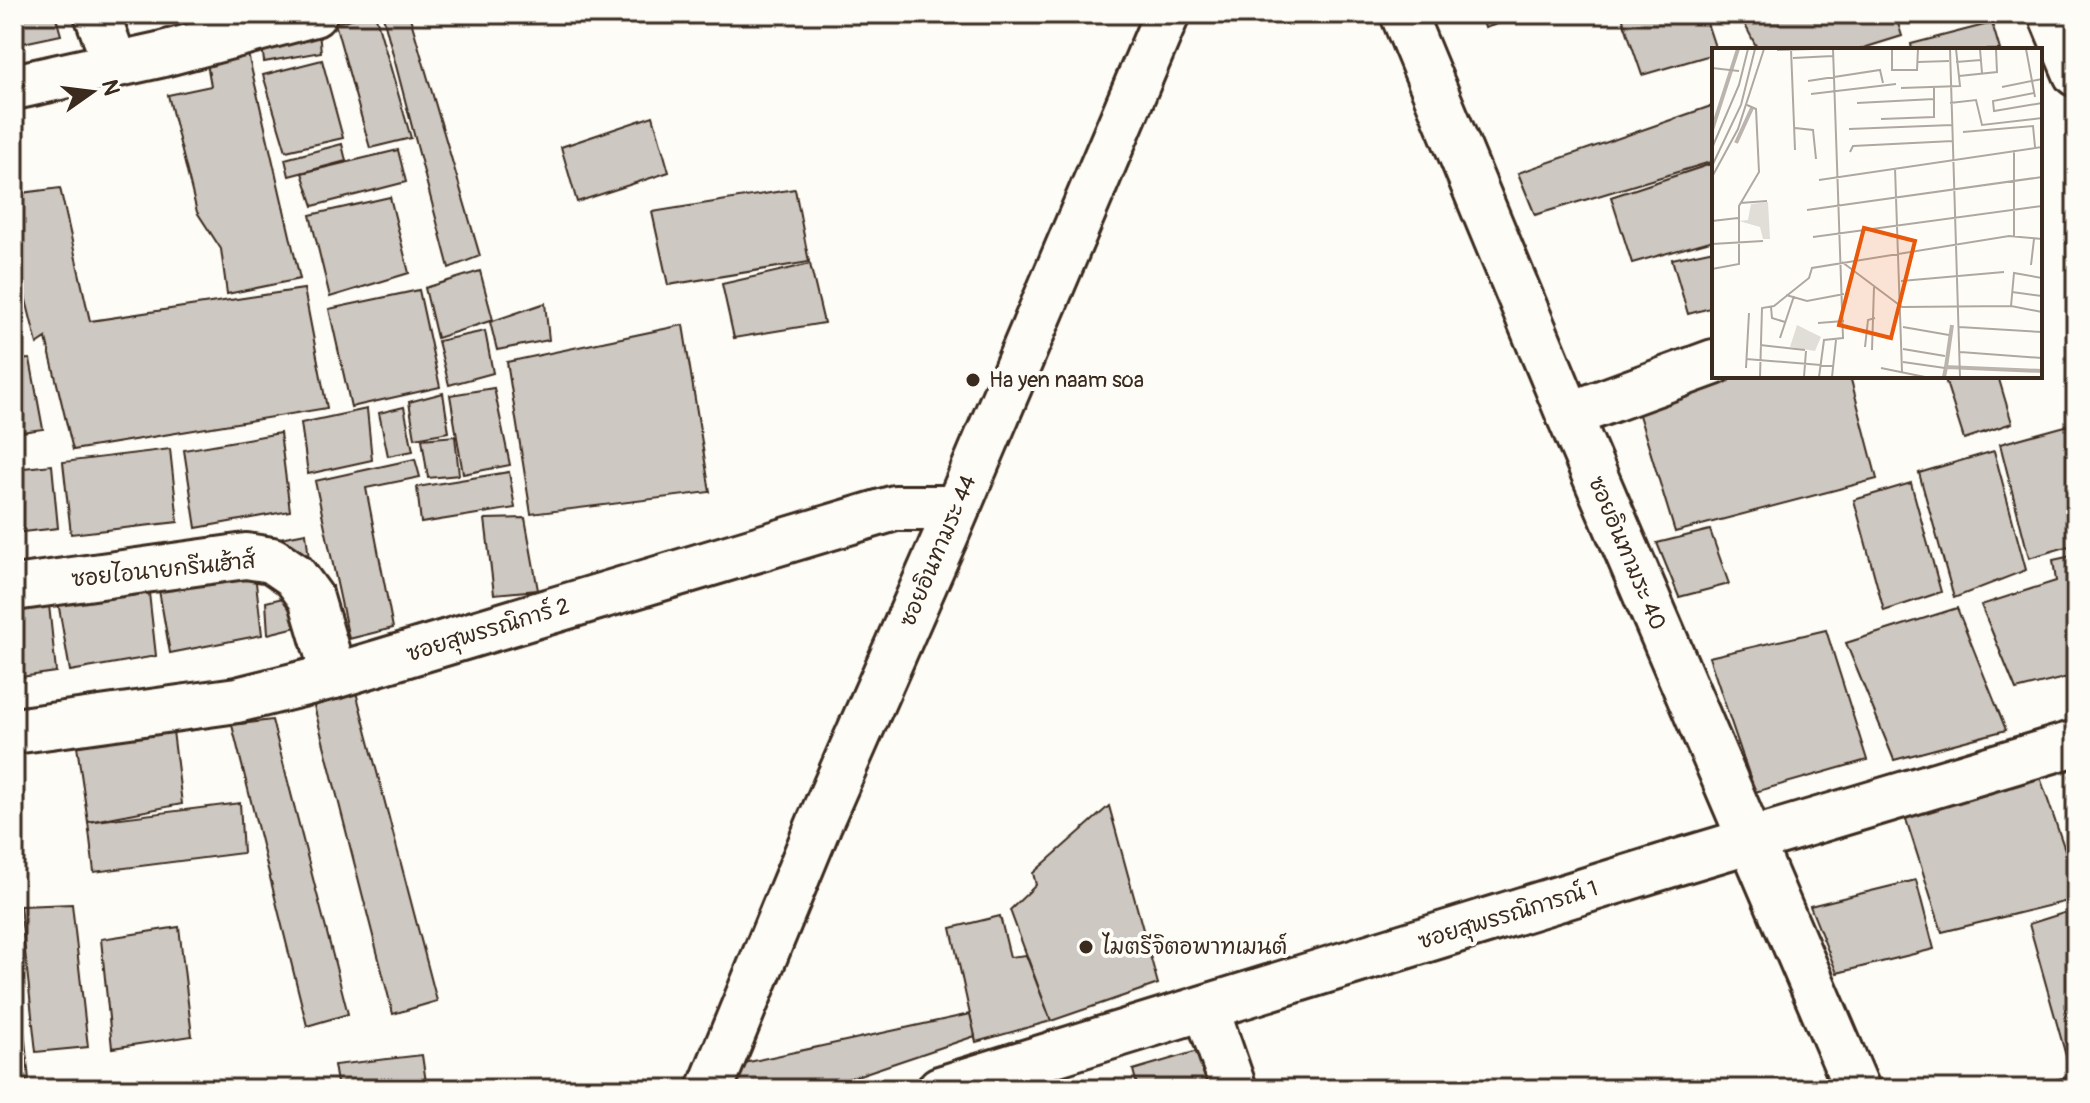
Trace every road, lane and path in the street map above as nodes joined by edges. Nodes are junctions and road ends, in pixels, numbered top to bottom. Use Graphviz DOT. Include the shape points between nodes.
graph roads {
  1 [pos="97,14"];
  2 [pos="314,14"];
  3 [pos="1167,14"];
  4 [pos="1403,14"];
  5 [pos="2051,14"];
  6 [pos="115,64"];
  7 [pos="2076,74"];
  8 [pos="14,87"];
  9 [pos="1712,363"];
  10 [pos="1569,415"];
  11 [pos="956,508"];
  12 [pos="14,588"];
  13 [pos="334,676"];
  14 [pos="14,731"];
  15 [pos="2076,743"];
  16 [pos="1750,841"];
  17 [pos="1206,1008"];
  18 [pos="710,1089"];
  19 [pos="940,1089"];
  20 [pos="1234,1089"];
  21 [pos="1857,1089"];
  1 -- 6 [label="street"];
  2 -- 6 [label="street"];
  3 -- 11 [label="street, ซอยอินทามระ 44"];
  4 -- 10 [label="street, ซอยอินทามระ 40"];
  5 -- 7 [label="street"];
  6 -- 8 [label="street"];
  9 -- 10 [label="street"];
  10 -- 16 [label="street, ซอยอินทามระ 40"];
  11 -- 13 [label="street, ซอยสุพรรณิการ์ 2" via="895,508"];
  11 -- 18 [label="street, ซอยอินทามระ 44"];
  12 -- 13 [label="street, ซอยไอนายกรีนเฮ้าส์" via="246,556 272,560 294,575 311,598"];
  13 -- 14 [label="street, ซอยสุพรรณิการ์ 2" via="237,700"];
  15 -- 16 [label="street, ซอยสุพรรณิการณ์ 1"];
  16 -- 17 [label="street, ซอยสุพรรณิการณ์ 1"];
  16 -- 21 [label="street, ซอยอินทามระ 40"];
  17 -- 19 [label="street, ซอยสุพรรณิการณ์ 1"];
  17 -- 20 [label="street"];
}
